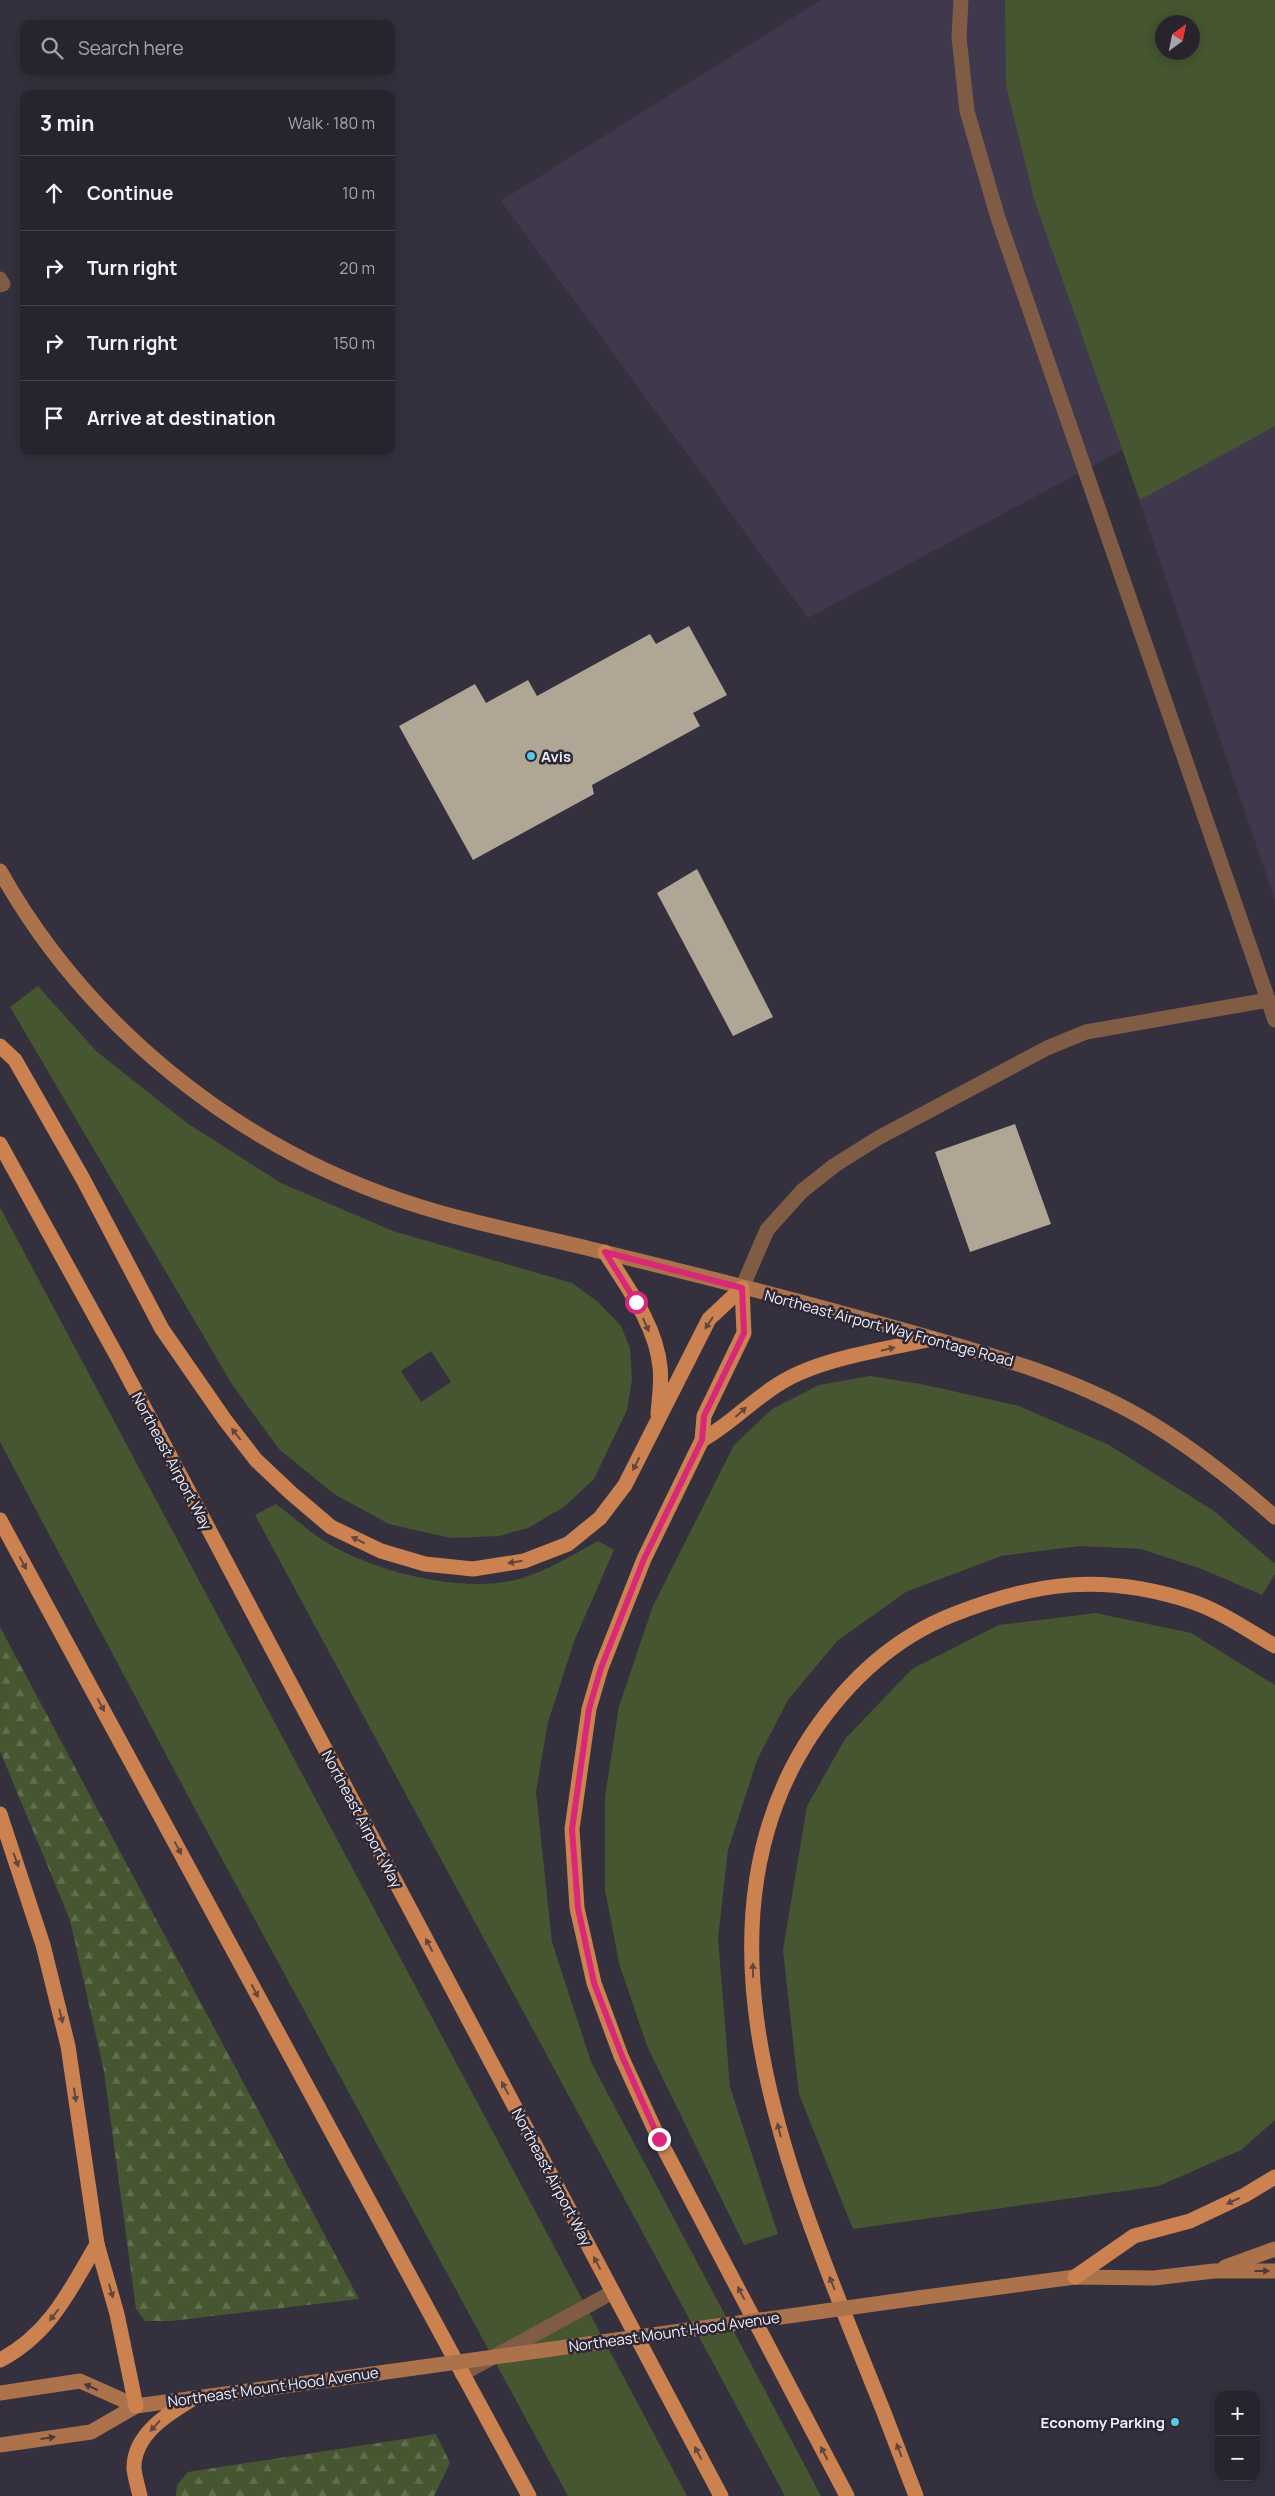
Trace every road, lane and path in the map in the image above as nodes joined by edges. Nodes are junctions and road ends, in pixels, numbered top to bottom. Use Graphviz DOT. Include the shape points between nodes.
graph roads {
  1 [pos="962,0"];
  2 [pos="0,279"];
  3 [pos="0,285"];
  4 [pos="0,871"];
  5 [pos="1268,1000"];
  6 [pos="1275,1020"];
  7 [pos="0,1046"];
  8 [pos="0,1144"];
  9 [pos="605,1252"];
  10 [pos="742,1288"];
  11 [pos="932,1339"];
  12 [pos="658,1421"];
  13 [pos="702,1440"];
  14 [pos="1275,1517"];
  15 [pos="0,1520"];
  16 [pos="1275,1646"];
  17 [pos="0,1814"];
  18 [pos="1275,2177"];
  19 [pos="97,2244"];
  20 [pos="1275,2249"];
  21 [pos="1214,2271"];
  22 [pos="1275,2271"];
  23 [pos="1075,2277"];
  24 [pos="613,2292"];
  25 [pos="0,2360"];
  26 [pos="462,2374"];
  27 [pos="0,2393"];
  28 [pos="194,2398"];
  29 [pos="136,2406"];
  30 [pos="0,2445"];
  31 [pos="140,2496"];
  32 [pos="528,2496"];
  33 [pos="721,2496"];
  34 [pos="847,2496"];
  35 [pos="916,2496"];
  1 -- 5 [label="lane" via="959,37 967,111 998,218"];
  2 -- 3 [label="lane" via="3,284"];
  4 -- 9 [label="street, Northeast Airport Way Frontage Road" via="21,910 45,943 99,1007 186,1084 270,1142 331,1172 400,1200 474,1222"];
  5 -- 6 [label="lane"];
  5 -- 10 [label="lane" via="1086,1032 1047,1048 878,1138 835,1165 796,1197 767,1230"];
  12 -- 7 [label="main road, one-way" via="625,1485 600,1518 568,1544 524,1561 473,1568 425,1564 381,1551 331,1527 256,1460 162,1329 83,1179 15,1060"];
  24 -- 8 [label="main road, Northeast Airport Way, one-way" via="118,1358"];
  9 -- 10 [label="street, Northeast Airport Way Frontage Road"];
  9 -- 12 [label="main road, one-way" via="636,1302 657,1350 661,1369"];
  10 -- 11 [label="street, Northeast Airport Way Frontage Road"];
  10 -- 12 [label="main road, one-way" via="710,1319"];
  10 -- 13 [label="main road" via="744,1333 704,1416"];
  13 -- 11 [label="main road, one-way" via="722,1429 783,1381 823,1364"];
  11 -- 14 [label="street, Northeast Airport Way Frontage Road" via="1005,1359 1069,1382 1139,1416 1203,1458"];
  34 -- 13 [label="main road, one-way" via="659,2139 594,1983 578,1908 572,1829 589,1709 601,1668 644,1559"];
  15 -- 26 [label="main road, one-way"];
  35 -- 16 [label="main road, one-way" via="812,2233 782,2144 758,2033 753,1971 755,1901 765,1842 792,1769 830,1707 897,1644 936,1621 996,1598 1044,1587 1092,1582 1147,1591 1195,1603"];
  17 -- 19 [label="main road, one-way" via="43,1945 68,2046"];
  18 -- 23 [label="main road, one-way" via="1190,2221 1134,2236"];
  19 -- 25 [label="main road, one-way" via="57,2312 41,2331"];
  19 -- 29 [label="main road, one-way" via="117,2314"];
  20 -- 21 [label="street, Northeast Mount Hood Avenue"];
  21 -- 22 [label="street, Northeast Mount Hood Avenue, one-way"];
  21 -- 23 [label="street, Northeast Mount Hood Avenue" via="1154,2278"];
  23 -- 28 [label="street, Northeast Mount Hood Avenue, bridge"];
  24 -- 26 [label="lane"];
  33 -- 24 [label="main road, Northeast Airport Way, one-way"];
  26 -- 32 [label="main road"];
  29 -- 27 [label="street, one-way" via="80,2382"];
  28 -- 29 [label="street, Northeast Mount Hood Avenue"];
  28 -- 31 [label="main road, one-way" via="167,2414 141,2444 134,2468"];
  30 -- 29 [label="street, Northeast Mount Hood Avenue, one-way" via="91,2432"];
}
